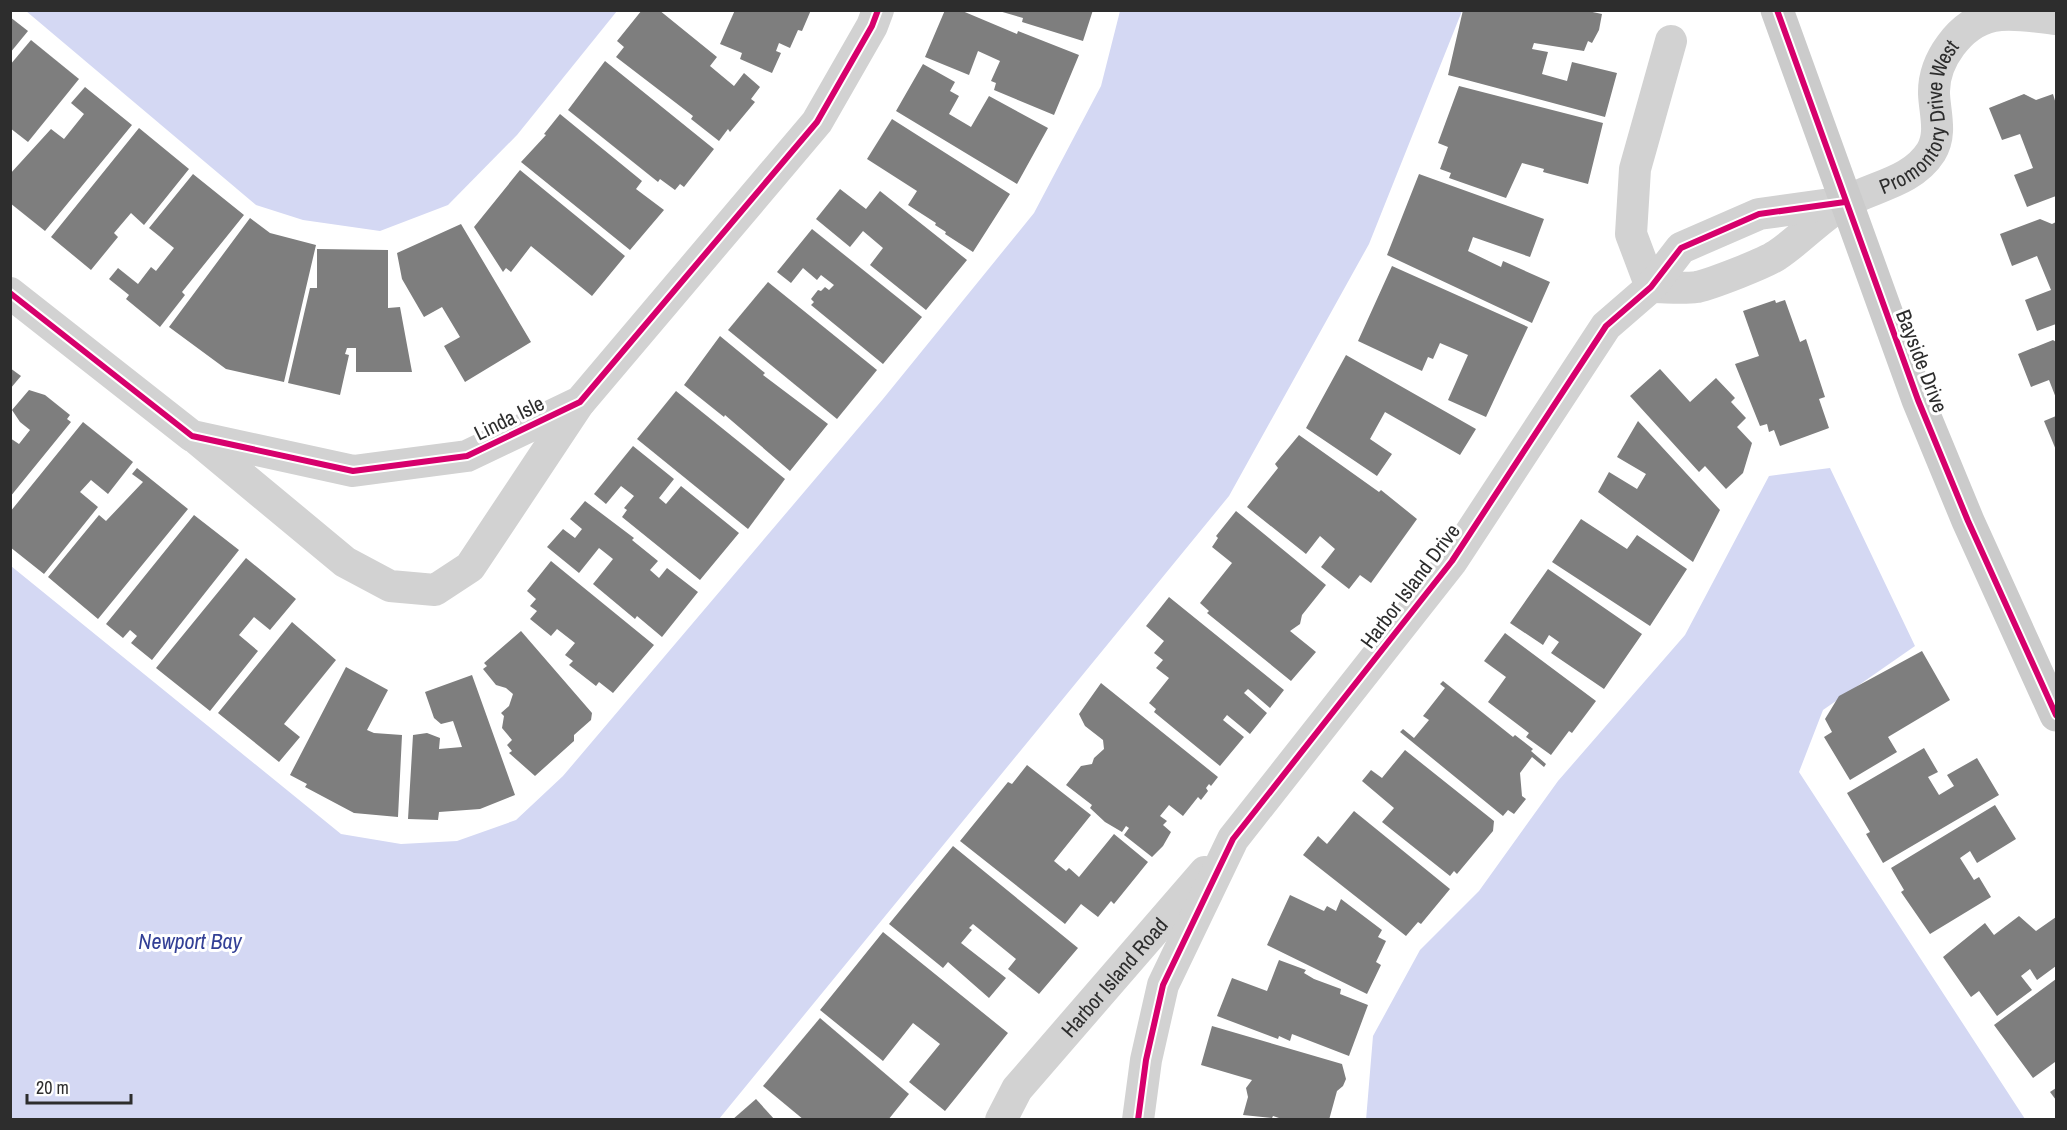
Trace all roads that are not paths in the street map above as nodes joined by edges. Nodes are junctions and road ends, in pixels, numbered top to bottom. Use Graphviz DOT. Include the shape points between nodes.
graph roads {
  1 [pos="878,10"];
  2 [pos="1777,10"];
  3 [pos="2056,19"];
  4 [pos="1671,41"];
  5 [pos="1845,202"];
  6 [pos="1651,287"];
  7 [pos="10,293"];
  8 [pos="580,402"];
  9 [pos="192,436"];
  10 [pos="2056,715"];
  11 [pos="1233,839"];
  12 [pos="1001,1119"];
  13 [pos="1138,1119"];
  1 -- 8 [label="street, Linda Isle" via="817,122"];
  2 -- 5 [label="main road, Bayside Drive"];
  3 -- 5 [label="street, Promontory Drive West" via="1993,16 1959,36 1946,51 1937,73 1934,92 1938,132 1932,151 1919,167 1903,177"];
  4 -- 6 [label="street" via="1635,169 1631,234"];
  5 -- 6 [label="street" via="1775,257 1698,286"];
  5 -- 6 [label="street, Harbor Island Drive" via="1759,214 1681,248"];
  5 -- 10 [label="main road, Bayside Drive" via="1918,400"];
  6 -- 11 [label="street, Harbor Island Drive" via="1606,326 1452,561"];
  7 -- 9 [label="street, Linda Isle"];
  8 -- 9 [label="street, Linda Isle" via="468,456 353,471"];
  8 -- 9 [label="street" via="470,567 435,590 390,586 345,562"];
  11 -- 12 [label="street, Harbor Island Road" via="1017,1089"];
  11 -- 13 [label="street, Harbor Island Drive" via="1163,985"];
}
